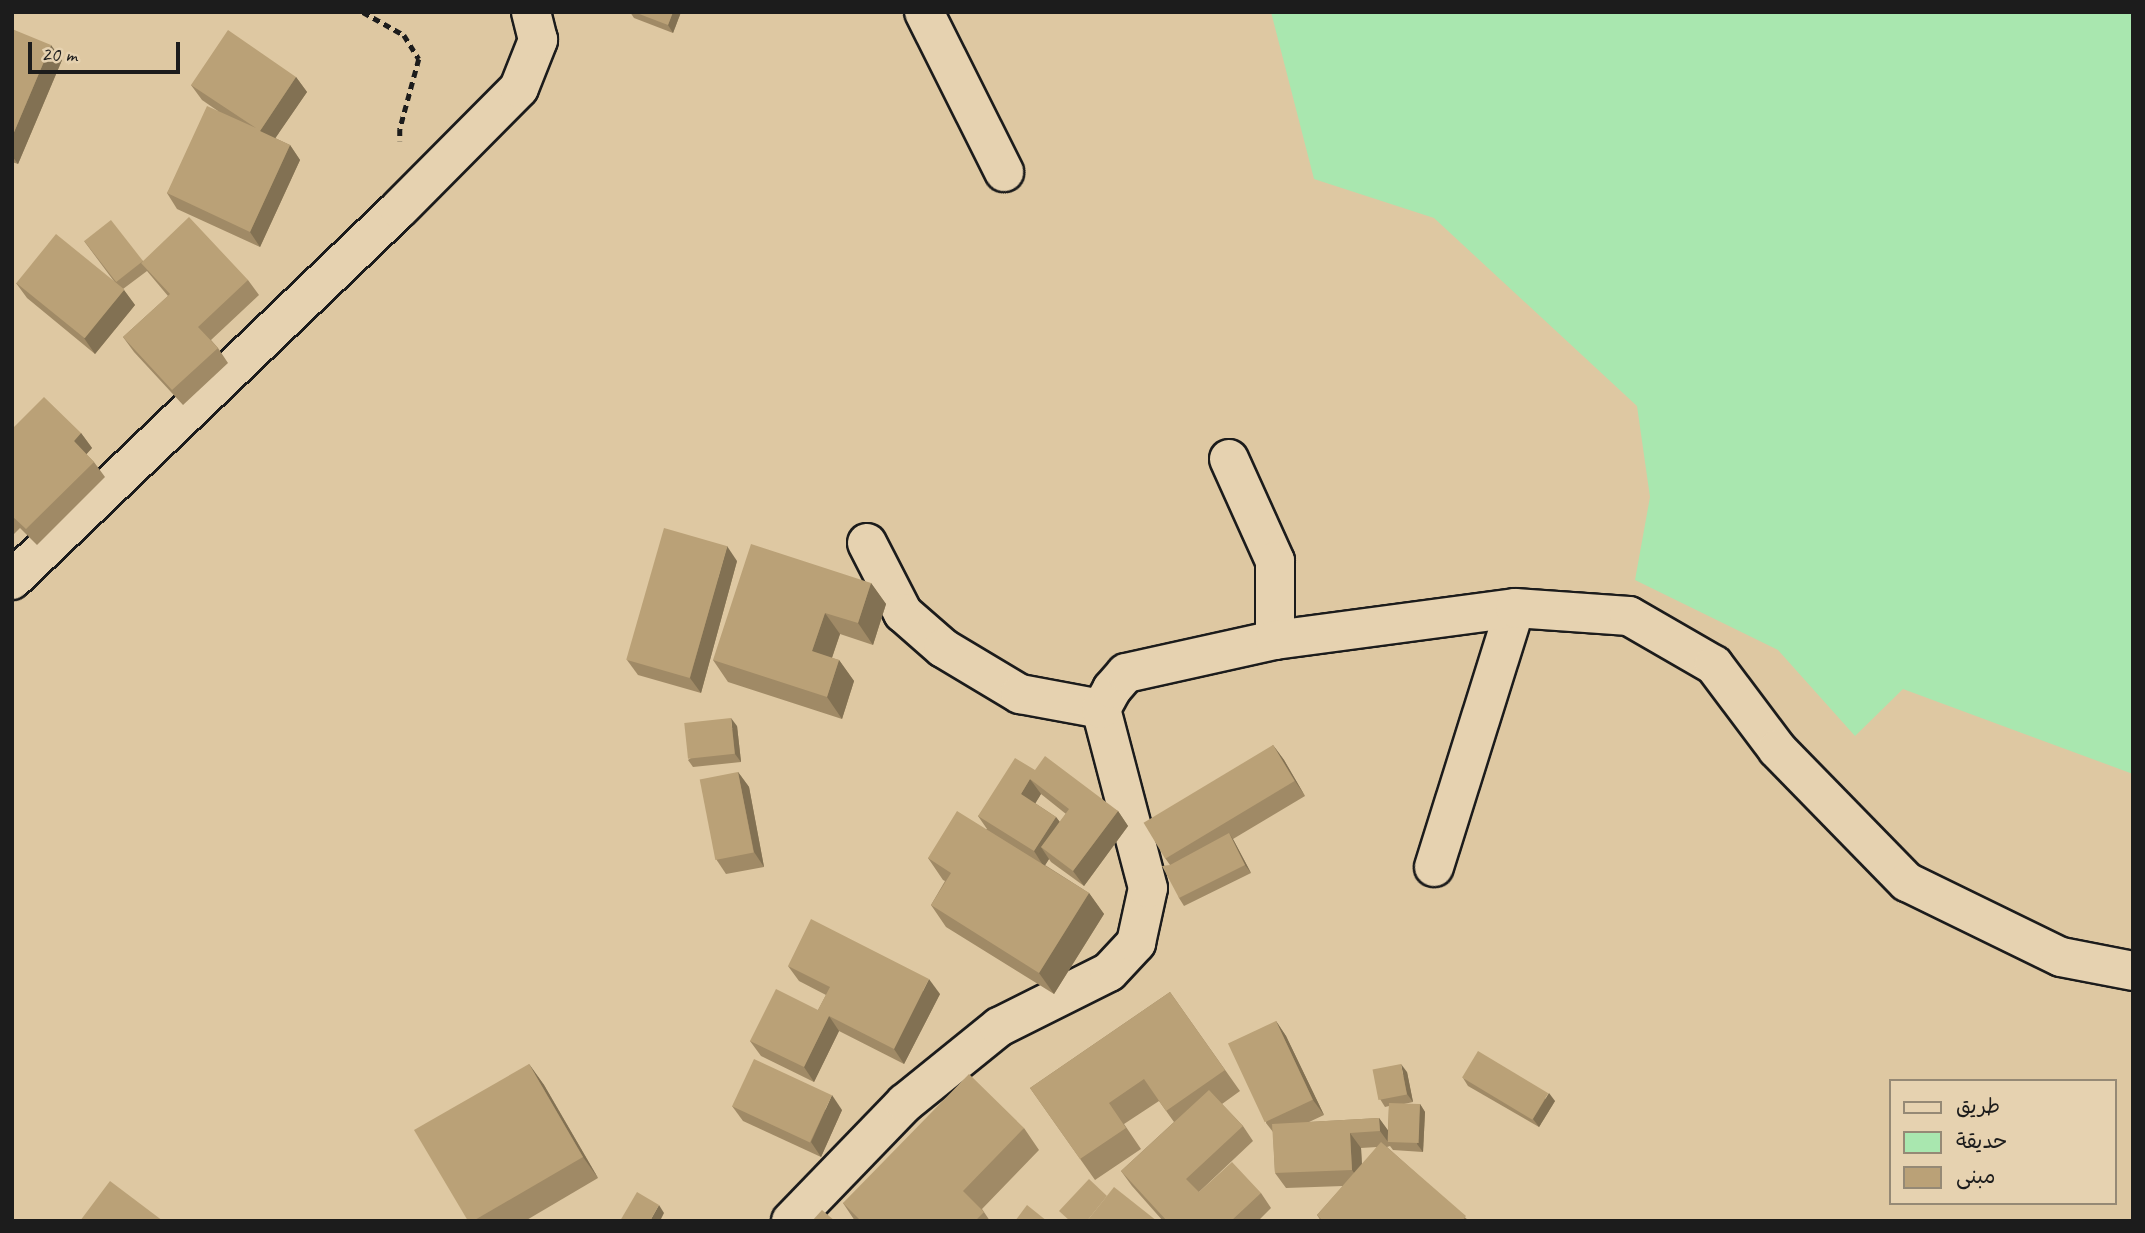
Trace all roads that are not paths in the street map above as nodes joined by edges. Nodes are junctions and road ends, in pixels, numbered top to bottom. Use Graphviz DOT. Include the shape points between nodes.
graph roads {
  1 [pos="531,12"];
  2 [pos="924,12"];
  3 [pos="1004,172"];
  4 [pos="1229,459"];
  5 [pos="867,543"];
  6 [pos="12,580"];
  7 [pos="1514,608"];
  8 [pos="1275,640"];
  9 [pos="1101,709"];
  10 [pos="1434,867"];
  11 [pos="2133,971"];
  12 [pos="790,1221"];
  1 -- 6 [label="street" via="538,40 519,88"];
  2 -- 3 [label="street"];
  4 -- 8 [label="street" via="1275,561"];
  5 -- 9 [label="street" via="904,613 943,648 1020,694"];
  7 -- 8 [label="street"];
  7 -- 10 [label="street"];
  7 -- 11 [label="street" via="1629,615 1714,666 1777,749 1907,882 2061,957"];
  8 -- 9 [label="street" via="1126,673"];
  9 -- 12 [label="street" via="1149,888 1136,943 1109,972 999,1027 905,1103"];
}
